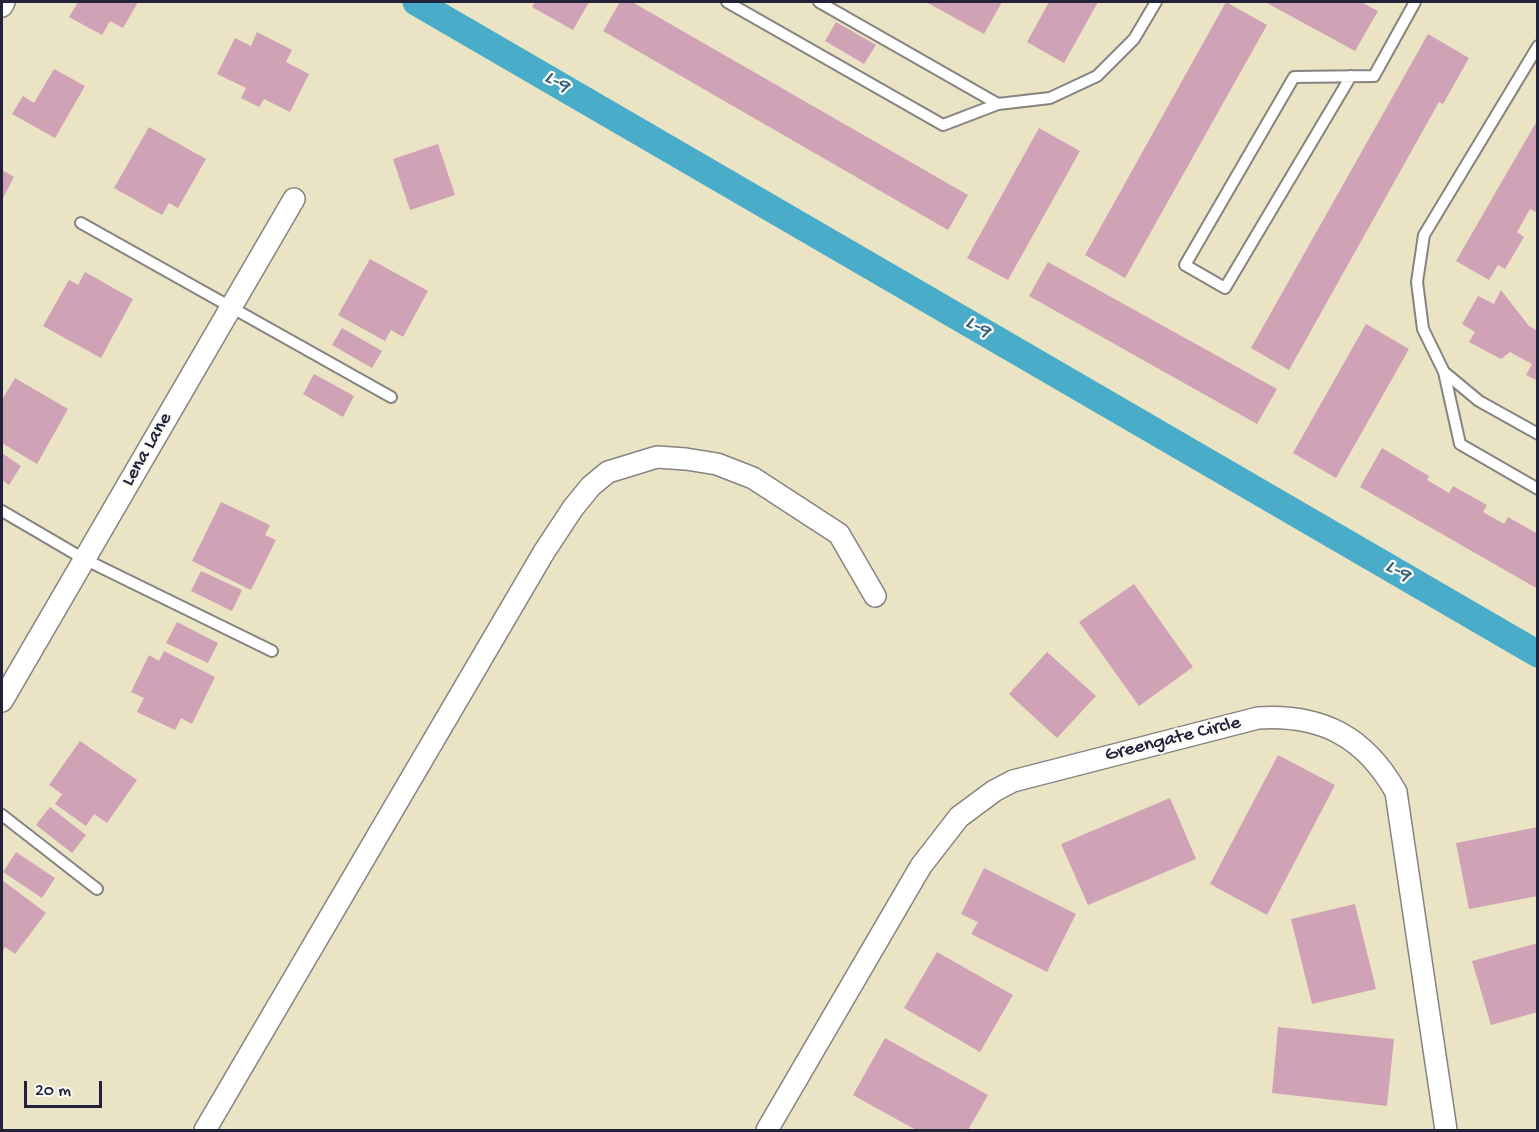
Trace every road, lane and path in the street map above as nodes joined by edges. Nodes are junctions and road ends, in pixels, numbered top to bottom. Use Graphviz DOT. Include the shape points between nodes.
graph roads {
  1 [pos="4,2"];
  2 [pos="727,2"];
  3 [pos="819,2"];
  4 [pos="1156,2"];
  5 [pos="1415,2"];
  6 [pos="2,6"];
  7 [pos="1538,46"];
  8 [pos="1351,76"];
  9 [pos="998,104"];
  10 [pos="294,198"];
  11 [pos="81,223"];
  12 [pos="232,306"];
  13 [pos="1444,372"];
  14 [pos="392,397"];
  15 [pos="1538,434"];
  16 [pos="1538,489"];
  17 [pos="2,512"];
  18 [pos="84,559"];
  19 [pos="875,596"];
  20 [pos="272,651"];
  21 [pos="2,701"];
  22 [pos="2,815"];
  23 [pos="97,889"];
  24 [pos="206,1131"];
  25 [pos="767,1131"];
  26 [pos="1446,1131"];
  1 -- 6 [label="street"];
  2 -- 9 [label="lane" via="943,125"];
  3 -- 9 [label="lane"];
  4 -- 9 [label="lane" via="1134,39 1097,76 1050,98"];
  5 -- 8 [label="lane" via="1374,76"];
  7 -- 13 [label="lane" via="1424,235 1417,282 1423,329"];
  8 -- 8 [label="lane" via="1294,77 1185,265 1225,288"];
  10 -- 12 [label="street, Lena Lane"];
  11 -- 12 [label="lane"];
  12 -- 14 [label="lane"];
  12 -- 18 [label="street, Lena Lane"];
  13 -- 15 [label="lane" via="1479,401"];
  13 -- 16 [label="lane" via="1460,444"];
  17 -- 18 [label="lane"];
  18 -- 20 [label="lane"];
  18 -- 21 [label="street, Lena Lane"];
  19 -- 24 [label="street" via="839,534 753,478 717,464 657,457 608,472 573,508 543,552"];
  22 -- 23 [label="lane"];
  25 -- 26 [label="street, Greengate Circle" via="921,866 944,833 976,803 1013,781 1258,718 1278,717 1320,724 1339,732 1373,758 1396,792"];
}
